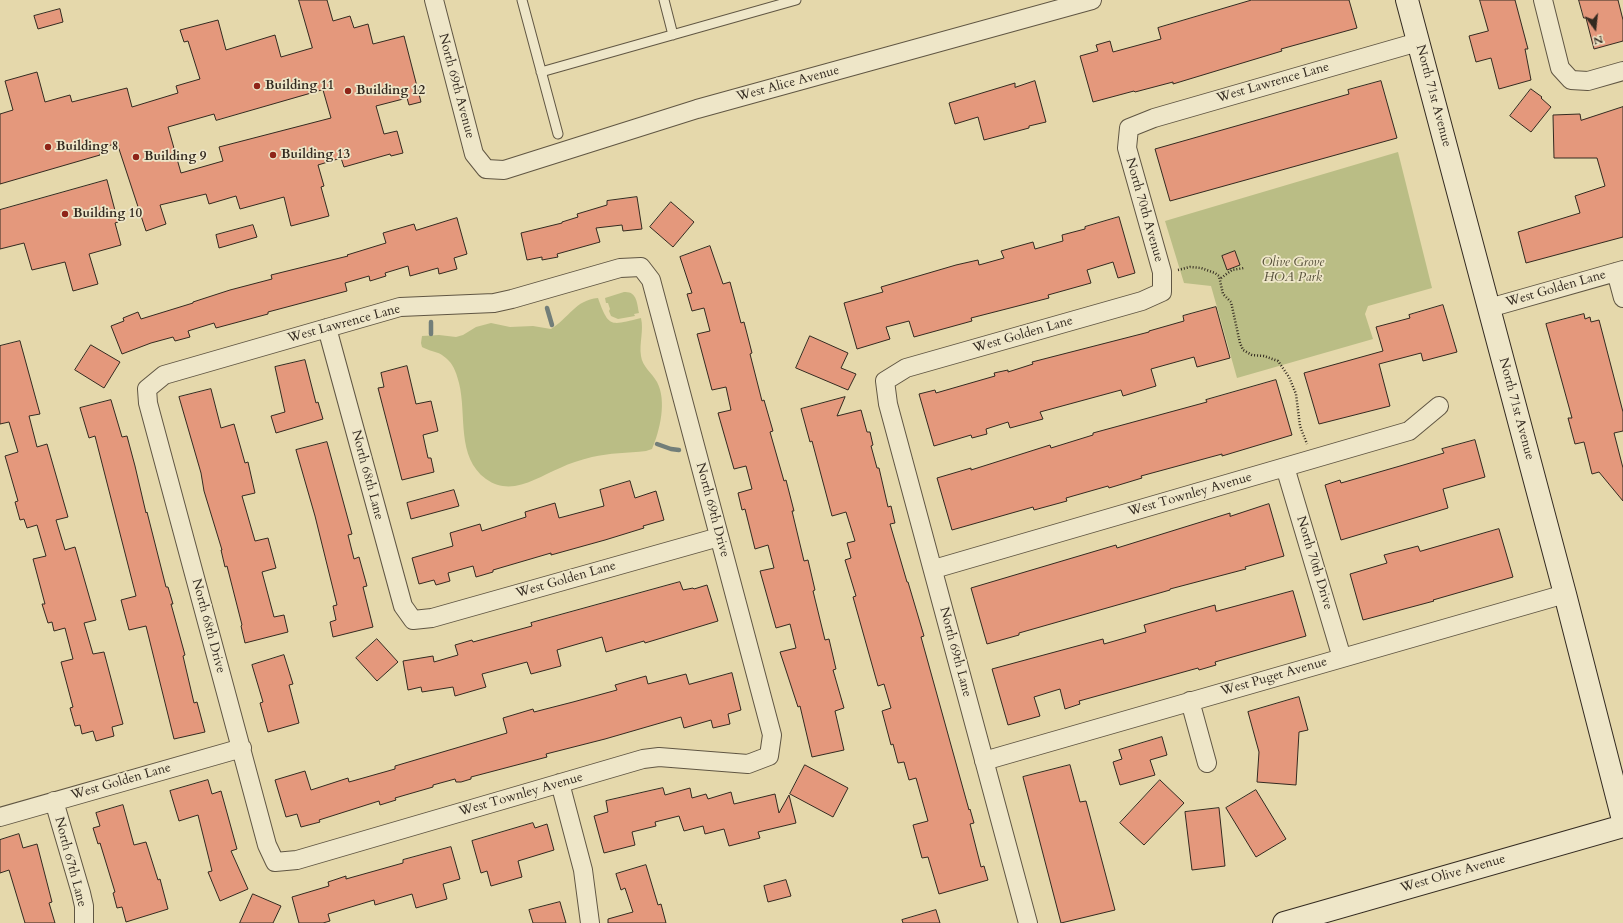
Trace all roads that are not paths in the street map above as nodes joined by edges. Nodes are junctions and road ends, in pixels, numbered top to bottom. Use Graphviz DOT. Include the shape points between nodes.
graph roads {
  1 [pos="434,0"];
  2 [pos="522,0"];
  3 [pos="664,0"];
  4 [pos="796,0"];
  5 [pos="1092,0"];
  6 [pos="1406,0"];
  7 [pos="1543,0"];
  8 [pos="673,35"];
  9 [pos="1418,42"];
  10 [pos="1623,71"];
  11 [pos="541,72"];
  12 [pos="1129,128"];
  13 [pos="558,134"];
  14 [pos="486,169"];
  15 [pos="641,267"];
  16 [pos="1620,271"];
  17 [pos="1162,292"];
  18 [pos="1623,298"];
  19 [pos="1489,308"];
  20 [pos="327,328"];
  21 [pos="885,381"];
  22 [pos="147,388"];
  23 [pos="1439,406"];
  24 [pos="1285,468"];
  25 [pos="719,537"];
  26 [pos="934,569"];
  27 [pos="1565,594"];
  28 [pos="413,620"];
  29 [pos="1342,658"];
  30 [pos="1190,701"];
  31 [pos="242,748"];
  32 [pos="769,756"];
  33 [pos="984,761"];
  34 [pos="1207,763"];
  35 [pos="560,783"];
  36 [pos="54,801"];
  37 [pos="0,817"];
  38 [pos="1623,820"];
  39 [pos="1623,826"];
  40 [pos="275,862"];
  41 [pos="84,923"];
  42 [pos="590,923"];
  43 [pos="1028,923"];
  44 [pos="1284,923"];
  1 -- 14 [label="street, North 69th Avenue" via="474,154"];
  2 -- 11 [label="lane"];
  3 -- 8 [label="lane"];
  4 -- 8 [label="lane"];
  5 -- 14 [label="street, West Alice Avenue" via="697,109 504,170"];
  6 -- 9 [label="street, North 71st Avenue"];
  7 -- 10 [label="street" via="1560,68 1571,80 1588,81"];
  8 -- 11 [label="lane"];
  9 -- 12 [label="street, West Lawrence Lane" via="1154,118"];
  9 -- 19 [label="street, North 71st Avenue"];
  11 -- 13 [label="lane"];
  12 -- 17 [label="street, North 70th Avenue" via="1127,148 1162,272"];
  15 -- 20 [label="street, West Lawrence Lane" via="620,268 494,303 400,307"];
  15 -- 25 [label="street, North 69th Drive" via="651,280"];
  16 -- 18 [label="street"];
  16 -- 19 [label="street, West Golden Lane"];
  17 -- 21 [label="street, West Golden Lane" via="1142,301 906,368"];
  19 -- 27 [label="street, North 71st Avenue"];
  20 -- 22 [label="street, West Lawrence Lane" via="164,375"];
  20 -- 28 [label="street, North 68th Lane" via="403,606"];
  21 -- 26 [label="street, North 69th Lane" via="888,404"];
  22 -- 31 [label="street, North 68th Drive" via="148,403"];
  23 -- 24 [label="street, West Townley Avenue" via="1409,431"];
  24 -- 26 [label="street, West Townley Avenue"];
  24 -- 29 [label="street, North 70th Drive"];
  25 -- 28 [label="street, West Golden Lane" via="432,618"];
  25 -- 32 [label="street, North 69th Drive" via="772,735"];
  26 -- 33 [label="street, North 69th Lane"];
  27 -- 29 [label="street, West Puget Avenue"];
  27 -- 38 [label="street, North 71st Avenue"];
  29 -- 30 [label="street, West Puget Avenue"];
  30 -- 33 [label="street, West Puget Avenue"];
  30 -- 34 [label="street"];
  31 -- 36 [label="street, West Golden Lane"];
  31 -- 40 [label="street, North 68th Drive" via="267,845"];
  32 -- 35 [label="street, West Townley Avenue" via="748,764 651,758"];
  33 -- 43 [label="street, North 69th Lane"];
  35 -- 40 [label="street, West Townley Avenue" via="297,860"];
  35 -- 42 [label="street" via="583,870"];
  36 -- 37 [label="street, West Golden Lane"];
  36 -- 41 [label="street, North 67th Lane" via="81,892"];
  39 -- 44 [label="street, West Olive Avenue"];
}
